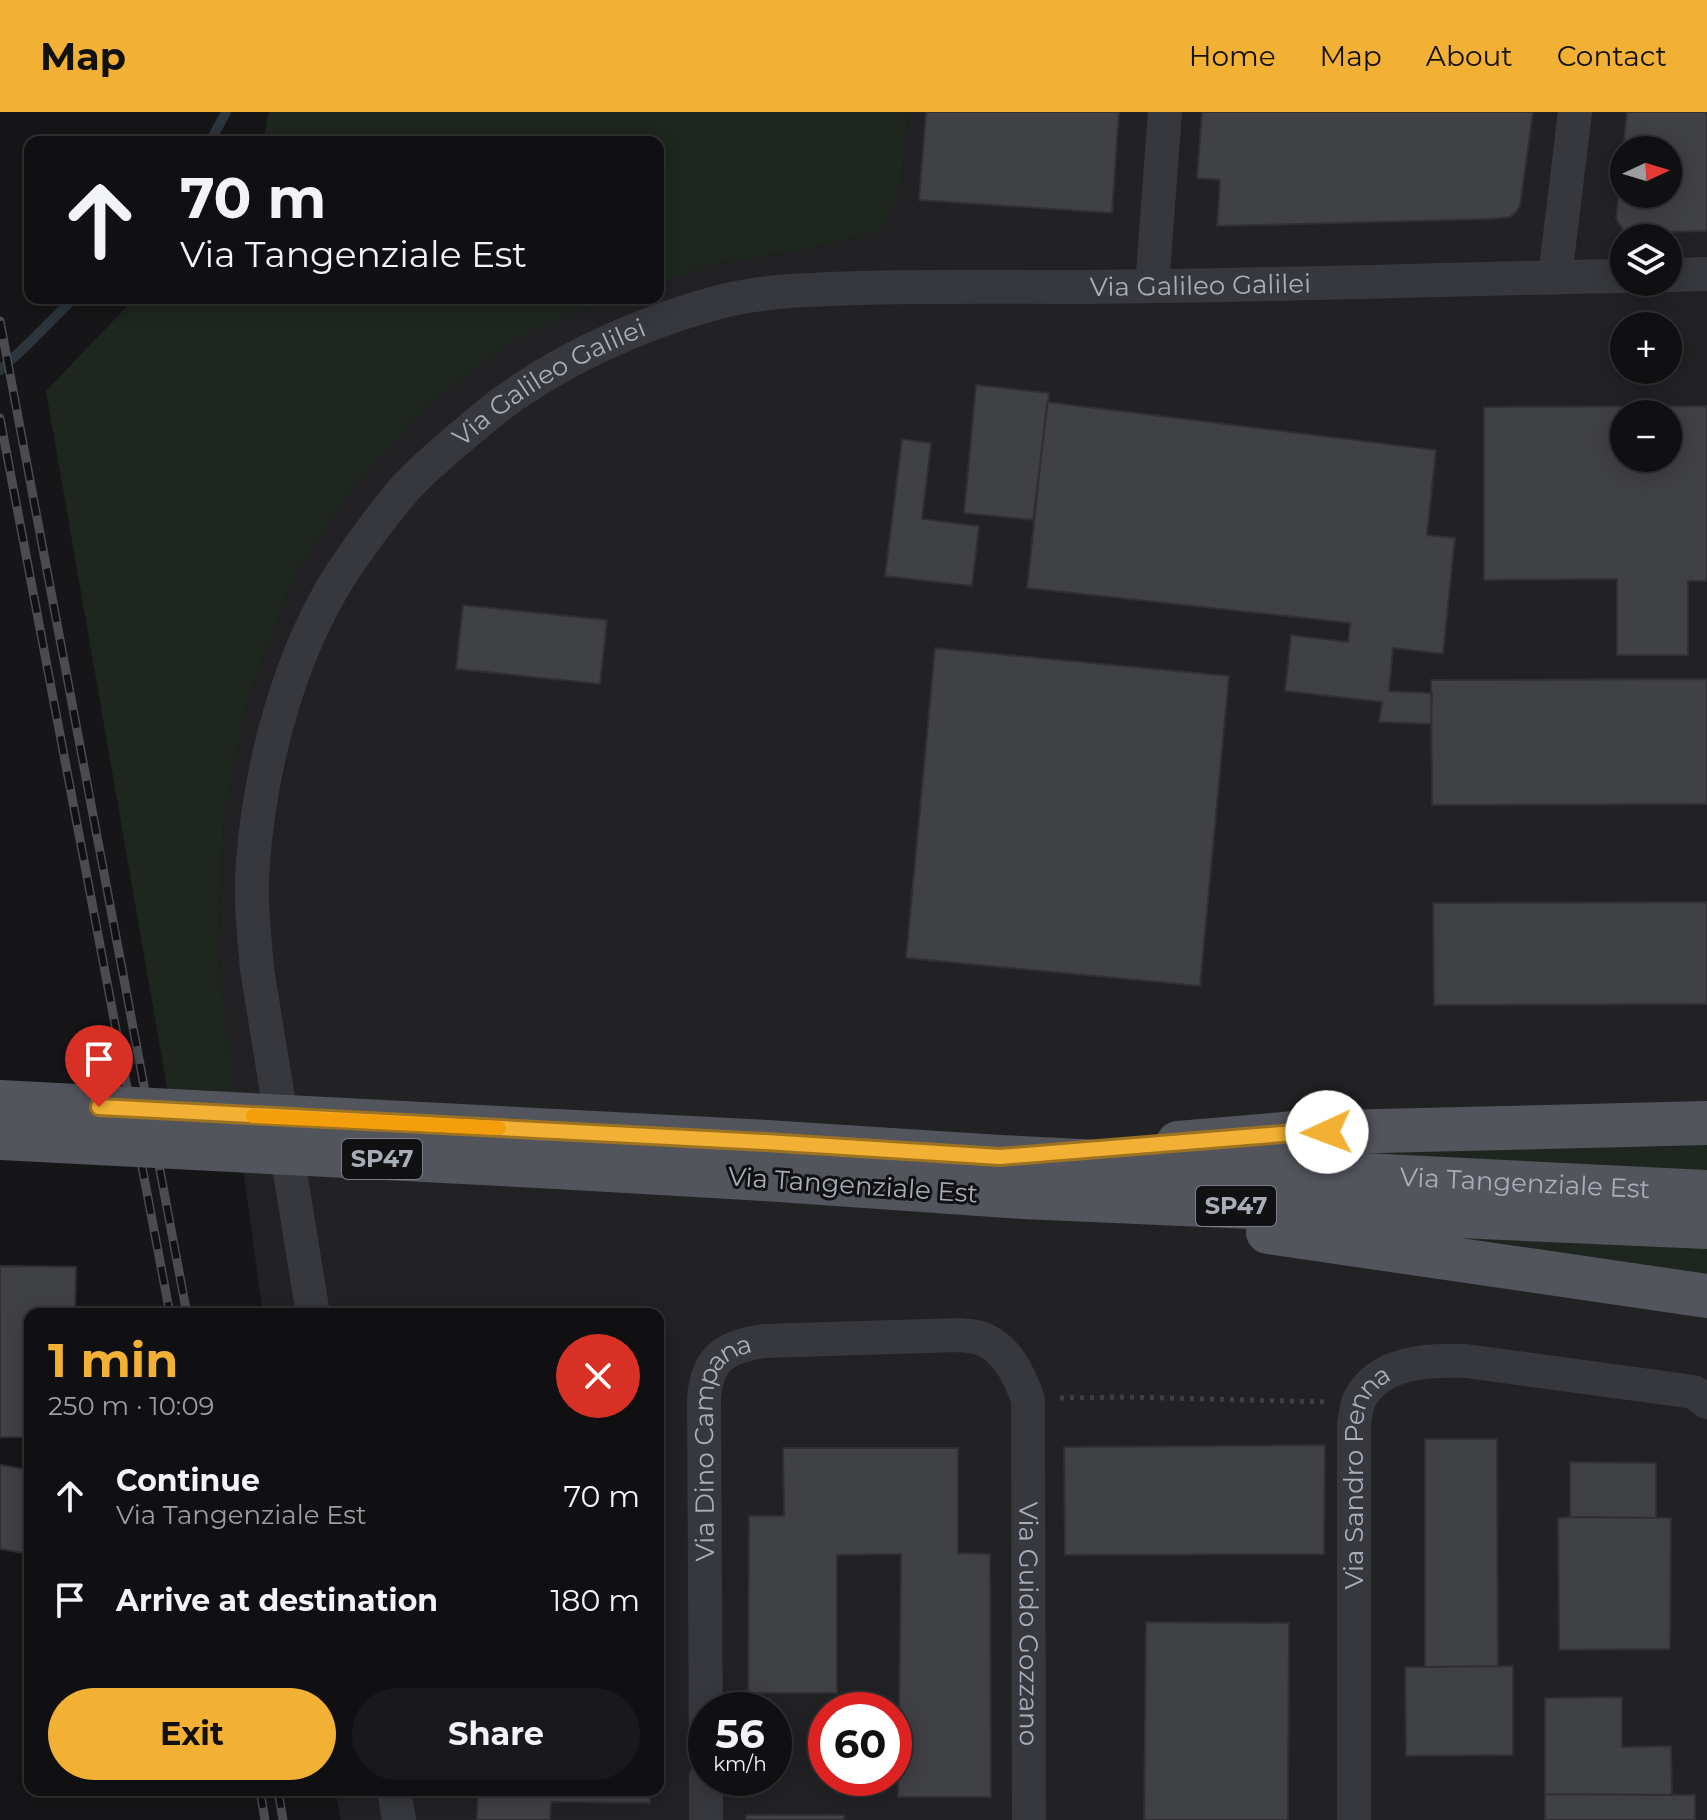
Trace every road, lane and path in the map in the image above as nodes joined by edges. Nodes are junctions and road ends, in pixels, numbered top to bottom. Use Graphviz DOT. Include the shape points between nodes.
graph roads {
  1 [pos="1165,112"];
  2 [pos="1575,112"];
  3 [pos="1707,274"];
  4 [pos="1682,275"];
  5 [pos="1610,276"];
  6 [pos="1555,277"];
  7 [pos="1152,286"];
  8 [pos="0,1102"];
  9 [pos="1707,1123"];
  10 [pos="0,1138"];
  11 [pos="1000,1157"];
  12 [pos="765,1161"];
  13 [pos="1707,1192"];
  14 [pos="1024,1197"];
  15 [pos="1707,1227"];
  16 [pos="1707,1296"];
  17 [pos="312,1308"];
  18 [pos="1707,1402"];
  19 [pos="1358,1403"];
  20 [pos="1028,1415"];
  21 [pos="706,1692"];
  22 [pos="395,1796"];
  23 [pos="706,1796"];
  24 [pos="399,1820"];
  25 [pos="706,1820"];
  26 [pos="1029,1820"];
  27 [pos="1354,1820"];
  1 -- 7 [label="street"];
  2 -- 6 [label="street"];
  3 -- 4 [label="street"];
  5 -- 6 [label="street, Via Galileo Galilei"];
  6 -- 7 [label="street, Via Galileo Galilei"];
  7 -- 17 [label="street, Via Galileo Galilei" via="847,289 773,292 725,301 615,338 511,396 404,490 341,574 300,657 280,713 257,821 257,969"];
  8 -- 12 [label="main road, Via Tangenziale Est / SP47, bridge"];
  9 -- 11 [label="main road" via="1295,1133"];
  10 -- 12 [label="main road, Via Tangenziale Est / SP47, bridge" via="557,1167"];
  11 -- 12 [label="main road, Via Tangenziale Est / SP47"];
  11 -- 13 [label="main road, Via Tangenziale Est / SP47"];
  12 -- 14 [label="main road, Via Tangenziale Est / SP47"];
  14 -- 15 [label="main road, Via Tangenziale Est / SP47"];
  14 -- 16 [label="main road"];
  18 -- 19 [label="street, Via Sandro Penna" via="1694,1392 1435,1360 1389,1371"];
  19 -- 20 [label="path" via="1113,1397"];
  19 -- 27 [label="street, Via Sandro Penna"];
  20 -- 21 [label="street, Via Dino Campana" via="1012,1364 983,1339 960,1335 764,1341 734,1347 713,1364 704,1400"];
  20 -- 26 [label="street, Via Guido Gozzano"];
  22 -- 24 [label="street"];
  23 -- 25 [label="street"];
}
